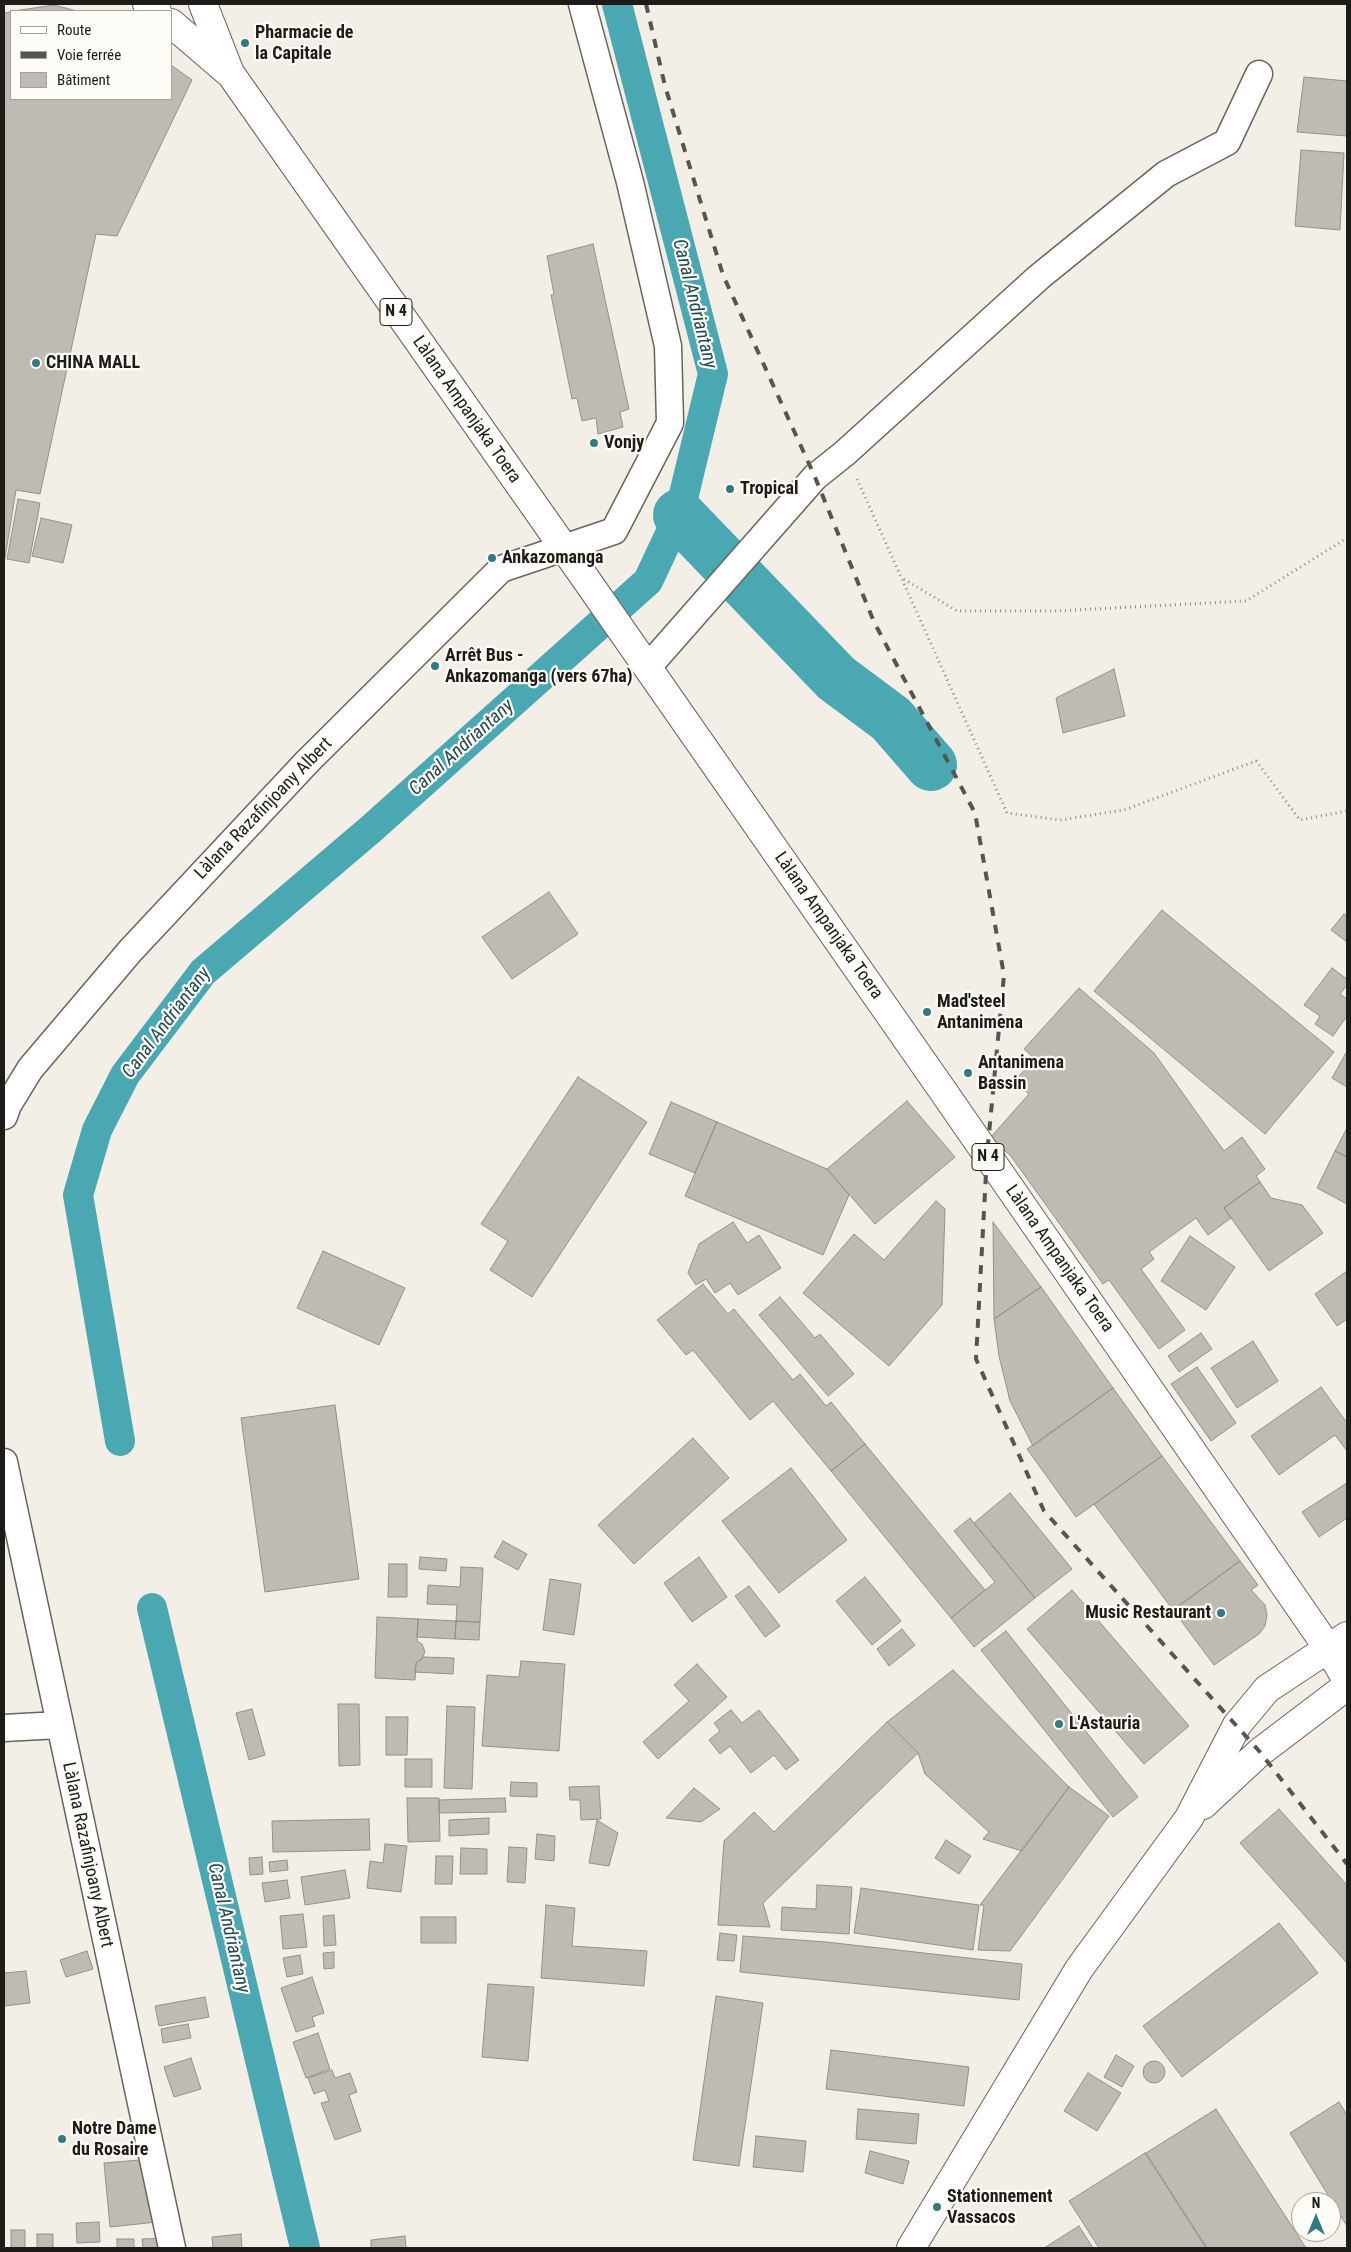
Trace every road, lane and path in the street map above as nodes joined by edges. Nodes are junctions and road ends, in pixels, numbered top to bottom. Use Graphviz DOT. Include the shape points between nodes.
graph roads {
  1 [pos="202,4"];
  2 [pos="582,4"];
  3 [pos="172,25"];
  4 [pos="230,73"];
  5 [pos="1259,74"];
  6 [pos="845,453"];
  7 [pos="1347,538"];
  8 [pos="564,549"];
  9 [pos="903,579"];
  10 [pos="648,667"];
  11 [pos="1347,811"];
  12 [pos="4,1116"];
  13 [pos="4,1462"];
  14 [pos="1337,1642"];
  15 [pos="1347,1680"];
  16 [pos="1347,1686"];
  17 [pos="59,1725"];
  18 [pos="4,1728"];
  19 [pos="1189,1818"];
  20 [pos="172,2248"];
  21 [pos="911,2248"];
  1 -- 4 [label="main road, N 4"];
  2 -- 8 [label="street, Làlana Razafinjoany Albert" via="630,182 668,346 670,423 614,531"];
  3 -- 4 [label="main road, N 4"];
  4 -- 8 [label="main road, Làlana Ampanjaka Toera / N 4"];
  5 -- 6 [label="street" via="1227,142 1166,174 1039,277"];
  6 -- 9 [label="path"];
  6 -- 10 [label="street" via="815,477"];
  7 -- 9 [label="path" via="1246,601 1055,611 958,611"];
  8 -- 10 [label="main road, Làlana Ampanjaka Toera / N 4"];
  8 -- 12 [label="street, Làlana Razafinjoany Albert" via="501,568 314,755 131,950 30,1069"];
  9 -- 11 [label="path" via="1007,813 1060,820 1124,810 1256,761 1300,820"];
  10 -- 14 [label="main road, Làlana Ampanjaka Toera / N 4"];
  13 -- 17 [label="street, Làlana Razafinjoany Albert"];
  14 -- 15 [label="main road, Làlana Ampanjaka Toera / N 4"];
  14 -- 19 [label="main road" via="1267,1689 1237,1725"];
  16 -- 19 [label="main road" via="1260,1752"];
  17 -- 18 [label="street"];
  17 -- 20 [label="street, Làlana Razafinjoany Albert"];
  19 -- 21 [label="main road" via="1079,1969"];
}
